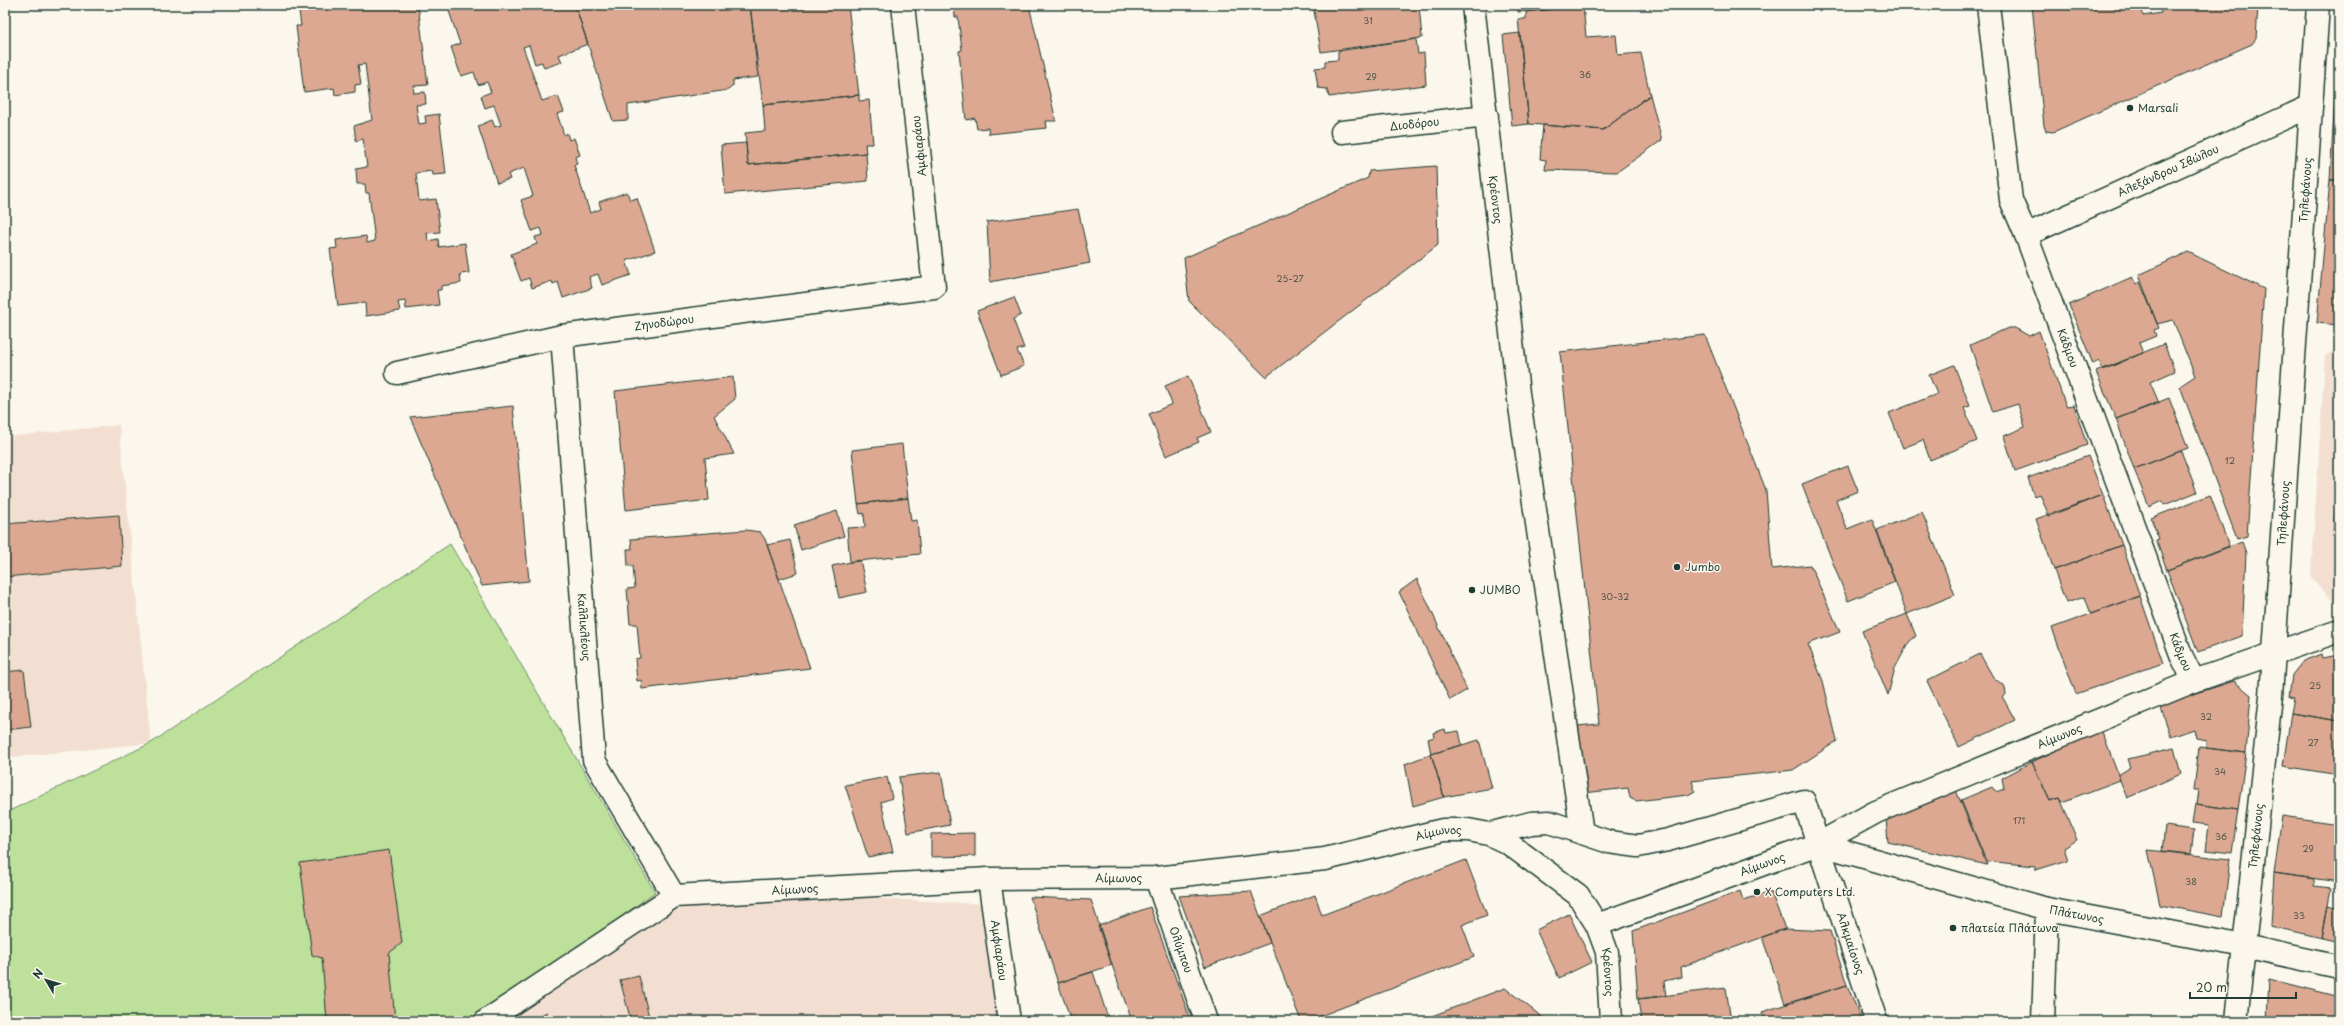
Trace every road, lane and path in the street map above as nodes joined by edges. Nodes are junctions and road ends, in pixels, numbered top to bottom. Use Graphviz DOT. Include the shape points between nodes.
graph roads {
  1 [pos="903,5"];
  2 [pos="1473,5"];
  3 [pos="1988,5"];
  4 [pos="2318,5"];
  5 [pos="2311,106"];
  6 [pos="1487,116"];
  7 [pos="1342,132"];
  8 [pos="2026,235"];
  9 [pos="934,287"];
  10 [pos="562,336"];
  11 [pos="397,373"];
  12 [pos="2339,631"];
  13 [pos="2274,652"];
  14 [pos="2194,681"];
  15 [pos="1582,833"];
  16 [pos="1489,834"];
  17 [pos="1818,844"];
  18 [pos="1156,878"];
  19 [pos="989,879"];
  20 [pos="674,896"];
  21 [pos="2047,908"];
  22 [pos="1597,925"];
  23 [pos="2244,946"];
  24 [pos="2339,967"];
  25 [pos="486,1021"];
  26 [pos="1009,1021"];
  27 [pos="1206,1021"];
  28 [pos="1611,1021"];
  29 [pos="1876,1021"];
  30 [pos="2043,1021"];
  31 [pos="2236,1021"];
  1 -- 9 [label="street, Αμφιαράου"];
  2 -- 6 [label="street, Κρέοντος"];
  3 -- 8 [label="street, Κάδμου" via="2011,200"];
  4 -- 5 [label="street, Τηλεφάνους"];
  5 -- 8 [label="street, Αλεξάνδρου Σβώλου"];
  5 -- 13 [label="street, Τηλεφάνους"];
  6 -- 7 [label="street, Διοδόρου"];
  6 -- 15 [label="street, Κρέοντος" via="1518,393"];
  8 -- 14 [label="street, Κάδμου" via="2182,657"];
  9 -- 10 [label="street, Ζηνοδώρου"];
  10 -- 11 [label="street, Ζηνοδώρου"];
  10 -- 20 [label="street, Καλλικλέους" via="594,760"];
  12 -- 13 [label="street, Αίμωνος"];
  13 -- 14 [label="street, Αίμωνος"];
  13 -- 23 [label="street, Τηλεφάνους"];
  14 -- 17 [label="street, Αίμωνος" via="1876,812"];
  15 -- 16 [label="street" via="1549,822 1531,823"];
  15 -- 17 [label="street, Αλκμαίονος" via="1622,846 1638,846 1668,840 1804,801"];
  16 -- 18 [label="street, Αίμωνος" via="1468,830 1443,830 1325,859"];
  16 -- 22 [label="street, Αίμωνος" via="1508,843 1578,895"];
  17 -- 21 [label="street, Πλάτωνος"];
  17 -- 22 [label="street, Αίμωνος"];
  17 -- 29 [label="street, Αλκμαίονος"];
  18 -- 19 [label="street, Αίμωνος"];
  18 -- 27 [label="street, Ολύμπου"];
  19 -- 20 [label="street, Αίμωνος"];
  19 -- 26 [label="street, Αμφιαράου"];
  20 -- 25 [label="street"];
  21 -- 23 [label="street, Πλάτωνος"];
  21 -- 30 [label="street"];
  22 -- 28 [label="street, Κρέοντος" via="1607,952"];
  23 -- 24 [label="street, Πλάτωνος"];
  23 -- 31 [label="street, Τηλεφάνους"];
}
